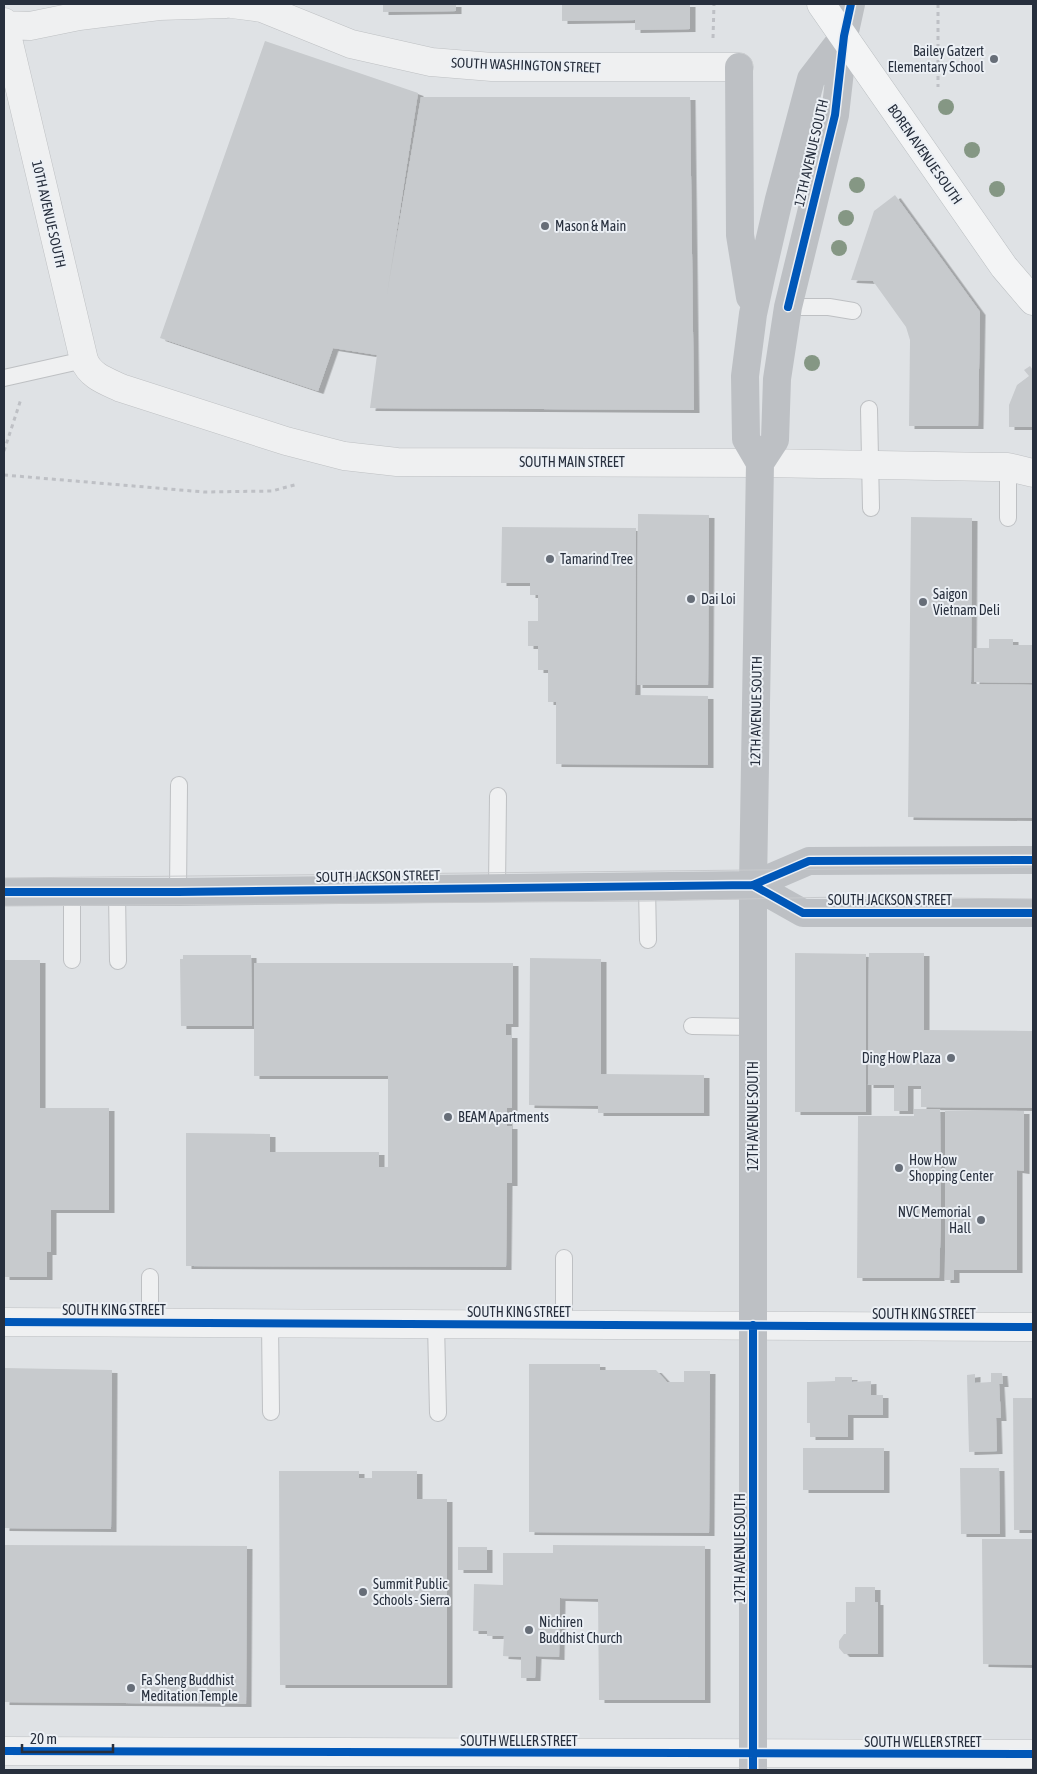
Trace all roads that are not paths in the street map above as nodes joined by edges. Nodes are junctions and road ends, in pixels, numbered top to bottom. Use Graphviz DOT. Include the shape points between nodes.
graph roads {
  1 [pos="226,4"];
  2 [pos="232,4"];
  3 [pos="821,4"];
  4 [pos="851,4"];
  5 [pos="4,24"];
  6 [pos="844,36"];
  7 [pos="739,67"];
  8 [pos="1033,301"];
  9 [pos="788,307"];
  10 [pos="853,311"];
  11 [pos="753,314"];
  12 [pos="84,360"];
  13 [pos="4,378"];
  14 [pos="121,388"];
  15 [pos="869,409"];
  16 [pos="760,463"];
  17 [pos="870,465"];
  18 [pos="1021,470"];
  19 [pos="871,508"];
  20 [pos="1008,518"];
  21 [pos="178,785"];
  22 [pos="498,796"];
  23 [pos="1033,860"];
  24 [pos="753,885"];
  25 [pos="647,886"];
  26 [pos="497,887"];
  27 [pos="4,892"];
  28 [pos="72,892"];
  29 [pos="117,892"];
  30 [pos="178,892"];
  31 [pos="1033,914"];
  32 [pos="648,940"];
  33 [pos="72,960"];
  34 [pos="118,961"];
  35 [pos="692,1026"];
  36 [pos="753,1027"];
  37 [pos="564,1258"];
  38 [pos="150,1277"];
  39 [pos="4,1322"];
  40 [pos="150,1322"];
  41 [pos="270,1323"];
  42 [pos="436,1324"];
  43 [pos="564,1325"];
  44 [pos="753,1325"];
  45 [pos="1033,1327"];
  46 [pos="270,1412"];
  47 [pos="438,1413"];
  48 [pos="4,1752"];
  49 [pos="1033,1754"];
  50 [pos="753,1762"];
  1 -- 5 [label="street" via="158,6 30,26"];
  2 -- 7 [label="street, SOUTH WASHINGTON STREET" via="262,8 351,44 431,62 492,67"];
  3 -- 6 [label="main road, BOREN AVENUE SOUTH"];
  4 -- 6 [label="main road, 12TH AVENUE SOUTH"];
  5 -- 12 [label="street, 10TH AVENUE SOUTH"];
  6 -- 8 [label="main road, BOREN AVENUE SOUTH" via="1004,267"];
  6 -- 9 [label="main road, 12TH AVENUE SOUTH" via="835,115"];
  6 -- 11 [label="main road, 12TH AVENUE SOUTH" via="811,79 776,209"];
  7 -- 11 [label="main road" via="740,235"];
  9 -- 10 [label="lane" via="830,307"];
  9 -- 16 [label="main road, 12TH AVENUE SOUTH" via="778,379 775,440"];
  11 -- 16 [label="main road, 12TH AVENUE SOUTH" via="745,376 746,439"];
  12 -- 13 [label="lane"];
  12 -- 14 [label="street, 10TH AVENUE SOUTH" via="88,369 102,380"];
  14 -- 16 [label="street, SOUTH MAIN STREET" via="286,441 344,456 397,462"];
  15 -- 17 [label="lane"];
  16 -- 17 [label="street, SOUTH MAIN STREET"];
  16 -- 24 [label="main road, 12TH AVENUE SOUTH"];
  17 -- 18 [label="street, SOUTH MAIN STREET"];
  17 -- 19 [label="lane"];
  18 -- 20 [label="lane"];
  21 -- 30 [label="lane"];
  22 -- 26 [label="lane"];
  23 -- 24 [label="main road, SOUTH JACKSON STREET" via="809,861"];
  24 -- 25 [label="main road, SOUTH JACKSON STREET"];
  24 -- 31 [label="main road, SOUTH JACKSON STREET" via="803,912"];
  24 -- 36 [label="main road, 12TH AVENUE SOUTH"];
  25 -- 26 [label="main road, SOUTH JACKSON STREET"];
  25 -- 32 [label="lane"];
  26 -- 30 [label="main road, SOUTH JACKSON STREET"];
  27 -- 28 [label="main road, SOUTH JACKSON STREET"];
  28 -- 29 [label="main road, SOUTH JACKSON STREET"];
  28 -- 33 [label="lane"];
  29 -- 30 [label="main road, SOUTH JACKSON STREET"];
  29 -- 34 [label="lane"];
  35 -- 36 [label="lane"];
  36 -- 44 [label="main road, 12TH AVENUE SOUTH"];
  37 -- 43 [label="lane"];
  38 -- 40 [label="lane"];
  39 -- 40 [label="street, SOUTH KING STREET"];
  40 -- 41 [label="street, SOUTH KING STREET"];
  41 -- 42 [label="street, SOUTH KING STREET"];
  41 -- 46 [label="lane"];
  42 -- 43 [label="street, SOUTH KING STREET"];
  42 -- 47 [label="lane"];
  43 -- 44 [label="street, SOUTH KING STREET"];
  44 -- 45 [label="street, SOUTH KING STREET"];
  44 -- 50 [label="main road, 12TH AVENUE SOUTH"];
  48 -- 50 [label="street, SOUTH WELLER STREET"];
  49 -- 50 [label="street, SOUTH WELLER STREET"];
}
